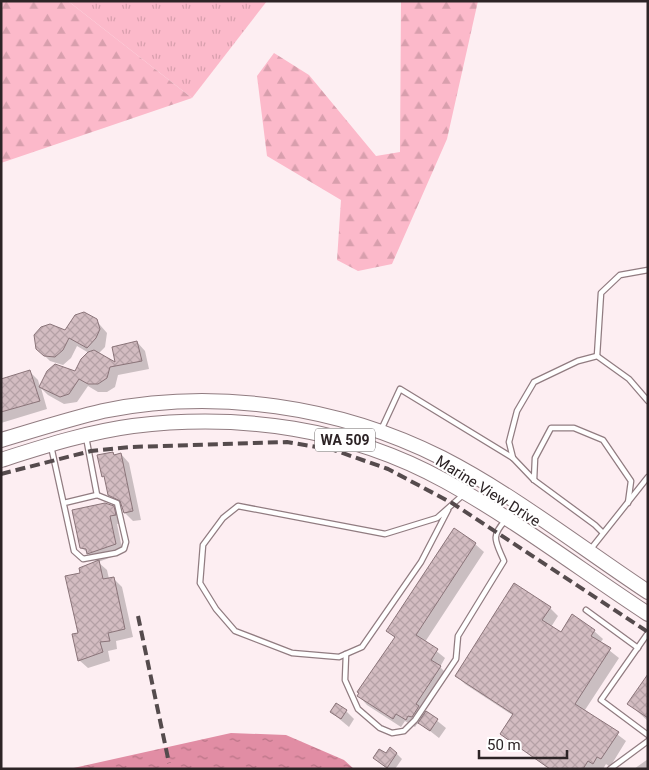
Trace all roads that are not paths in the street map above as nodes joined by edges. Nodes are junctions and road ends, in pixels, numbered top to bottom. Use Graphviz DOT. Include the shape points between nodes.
graph roads {
  1 [pos="648,270"];
  2 [pos="597,356"];
  3 [pos="648,400"];
  4 [pos="380,432"];
  5 [pos="86,436"];
  6 [pos="1,440"];
  7 [pos="50,444"];
  8 [pos="512,458"];
  9 [pos="1,460"];
  10 [pos="648,477"];
  11 [pos="534,480"];
  12 [pos="465,493"];
  13 [pos="97,495"];
  14 [pos="64,503"];
  15 [pos="628,503"];
  16 [pos="448,510"];
  17 [pos="506,520"];
  18 [pos="602,532"];
  19 [pos="588,553"];
  20 [pos="648,592"];
  21 [pos="586,610"];
  22 [pos="648,614"];
  23 [pos="648,633"];
  24 [pos="638,648"];
  25 [pos="346,654"];
  26 [pos="648,735"];
  27 [pos="648,740"];
  28 [pos="610,769"];
  1 -- 2 [label="lane" via="620,275 600,292"];
  2 -- 3 [label="lane" via="629,379"];
  2 -- 8 [label="lane" via="534,382 517,411 509,442"];
  4 -- 6 [label="main road, Marine View Drive / WA 509" via="298,410 237,402 201,402 104,411"];
  4 -- 8 [label="lane" via="400,389"];
  4 -- 19 [label="main road, Marine View Drive / WA 509" via="414,444 452,464 501,493"];
  5 -- 7 [label="main road, Marine View Drive / WA 509"];
  5 -- 12 [label="main road, Marine View Drive / WA 509" via="132,426 192,421 237,421 297,428 357,444 410,464"];
  5 -- 13 [label="lane"];
  7 -- 9 [label="main road, Marine View Drive / WA 509"];
  7 -- 14 [label="lane"];
  8 -- 11 [label="lane"];
  10 -- 15 [label="lane"];
  11 -- 15 [label="lane" via="535,458 551,428 574,428 603,440 619,460 631,480"];
  11 -- 18 [label="lane"];
  12 -- 16 [label="lane"];
  12 -- 17 [label="main road, Marine View Drive / WA 509"];
  13 -- 14 [label="lane"];
  13 -- 14 [label="lane" via="118,505 126,542 121,552 90,559 78,556 74,551"];
  15 -- 18 [label="lane"];
  16 -- 25 [label="lane" via="421,562 362,647"];
  16 -- 25 [label="lane" via="437,518 385,534 238,506 223,518 203,545 200,584 235,631 292,653 339,657"];
  17 -- 22 [label="main road, Marine View Drive / WA 509"];
  17 -- 25 [label="lane" via="494,538 504,561 458,636 456,659 404,731 392,733 380,728 358,709 345,680"];
  18 -- 19 [label="lane"];
  19 -- 20 [label="main road, Marine View Drive / WA 509"];
  21 -- 24 [label="lane"];
  23 -- 24 [label="lane"];
  24 -- 26 [label="lane" via="601,700"];
  27 -- 28 [label="lane"];
}
